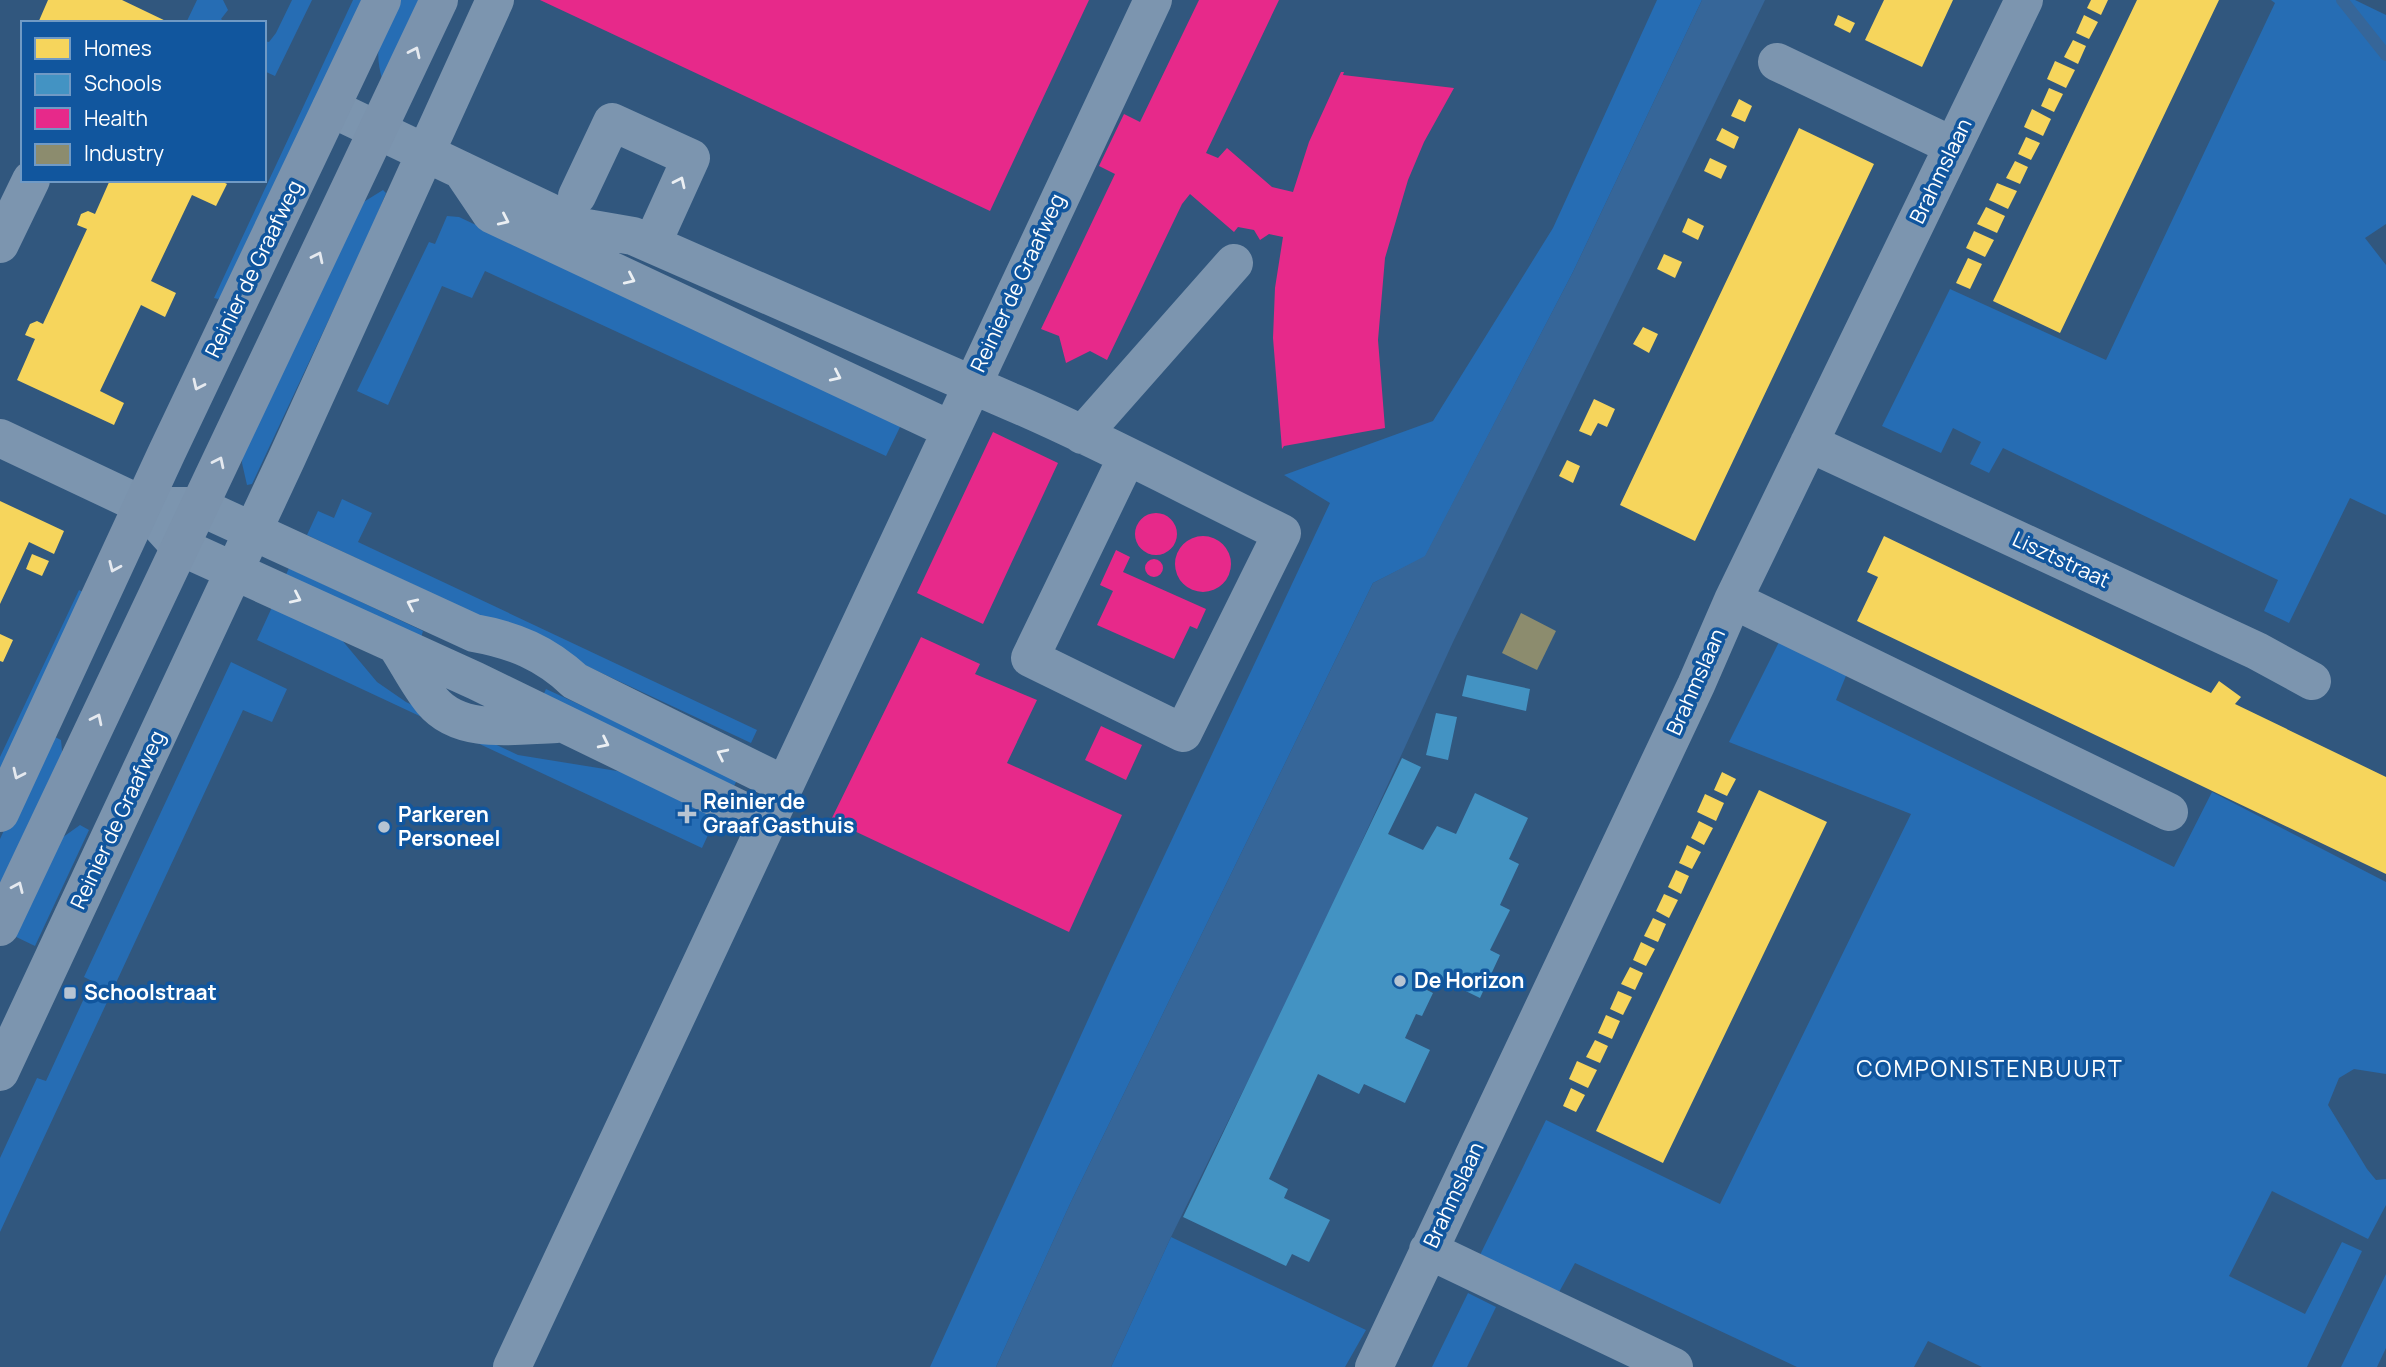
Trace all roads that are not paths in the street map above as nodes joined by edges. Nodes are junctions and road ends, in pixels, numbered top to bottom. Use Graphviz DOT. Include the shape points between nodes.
graph roads {
  1 [pos="382,0"];
  2 [pos="439,0"];
  3 [pos="495,0"];
  4 [pos="1153,0"];
  5 [pos="2024,0"];
  6 [pos="1777,62"];
  7 [pos="331,108"];
  8 [pos="379,130"];
  9 [pos="1953,146"];
  10 [pos="424,151"];
  11 [pos="461,169"];
  12 [pos="30,182"];
  13 [pos="577,196"];
  14 [pos="642,240"];
  15 [pos="0,244"];
  16 [pos="1234,263"];
  17 [pos="970,386"];
  18 [pos="949,429"];
  19 [pos="1082,435"];
  20 [pos="0,438"];
  21 [pos="1809,443"];
  22 [pos="1127,457"];
  23 [pos="142,505"];
  24 [pos="198,506"];
  25 [pos="252,530"];
  26 [pos="179,546"];
  27 [pos="234,568"];
  28 [pos="1733,600"];
  29 [pos="2312,681"];
  30 [pos="783,784"];
  31 [pos="2169,811"];
  32 [pos="0,813"];
  33 [pos="766,822"];
  34 [pos="0,927"];
  35 [pos="0,1072"];
  36 [pos="1428,1250"];
  37 [pos="512,1367"];
  38 [pos="1374,1367"];
  39 [pos="1674,1367"];
  1 -- 7 [label="main road, Reinier de Graafweg"];
  8 -- 2 [label="main road, one-way"];
  3 -- 10 [label="street, Reinier de Graafweg"];
  4 -- 17 [label="street, Reinier de Graafweg"];
  5 -- 9 [label="street, Brahmslaan"];
  6 -- 9 [label="street"];
  7 -- 8 [label="street, Reinier de Graafweg"];
  7 -- 23 [label="main road, Reinier de Graafweg, one-way"];
  8 -- 10 [label="street, Reinier de Graafweg"];
  24 -- 8 [label="main road, one-way"];
  9 -- 21 [label="street, Brahmslaan"];
  10 -- 11 [label="street, Reinier de Graafweg"];
  10 -- 25 [label="street, Reinier de Graafweg"];
  11 -- 13 [label="street, Reinier de Graafweg" via="520,169"];
  11 -- 14 [label="street, Reinier de Graafweg" via="581,227"];
  11 -- 18 [label="street, one-way" via="491,214"];
  12 -- 15 [label="street"];
  13 -- 14 [label="street, Reinier de Graafweg"];
  14 -- 13 [label="street, one-way" via="691,158 612,121"];
  14 -- 17 [label="street, Reinier de Graafweg"];
  16 -- 19 [label="street"];
  17 -- 18 [label="street"];
  17 -- 19 [label="street"];
  18 -- 30 [label="street"];
  19 -- 22 [label="street"];
  20 -- 23 [label="street"];
  21 -- 28 [label="street, Brahmslaan"];
  21 -- 29 [label="street, Lisztstraat"];
  22 -- 22 [label="street" via="1282,533 1183,733 1030,658"];
  23 -- 24 [label="street"];
  23 -- 26 [label="street"];
  23 -- 32 [label="main road, Reinier de Graafweg, one-way"];
  24 -- 25 [label="street"];
  24 -- 26 [label="main road"];
  25 -- 27 [label="street, Reinier de Graafweg"];
  30 -- 25 [label="street, one-way" via="575,681 552,660 508,639 474,633"];
  26 -- 27 [label="street"];
  34 -- 26 [label="main road, one-way"];
  27 -- 33 [label="street, one-way"];
  27 -- 35 [label="street, Reinier de Graafweg"];
  28 -- 31 [label="street"];
  28 -- 36 [label="street, Brahmslaan"];
  30 -- 33 [label="street"];
  33 -- 37 [label="street"];
  36 -- 38 [label="street, Brahmslaan"];
  36 -- 39 [label="street"];
}
